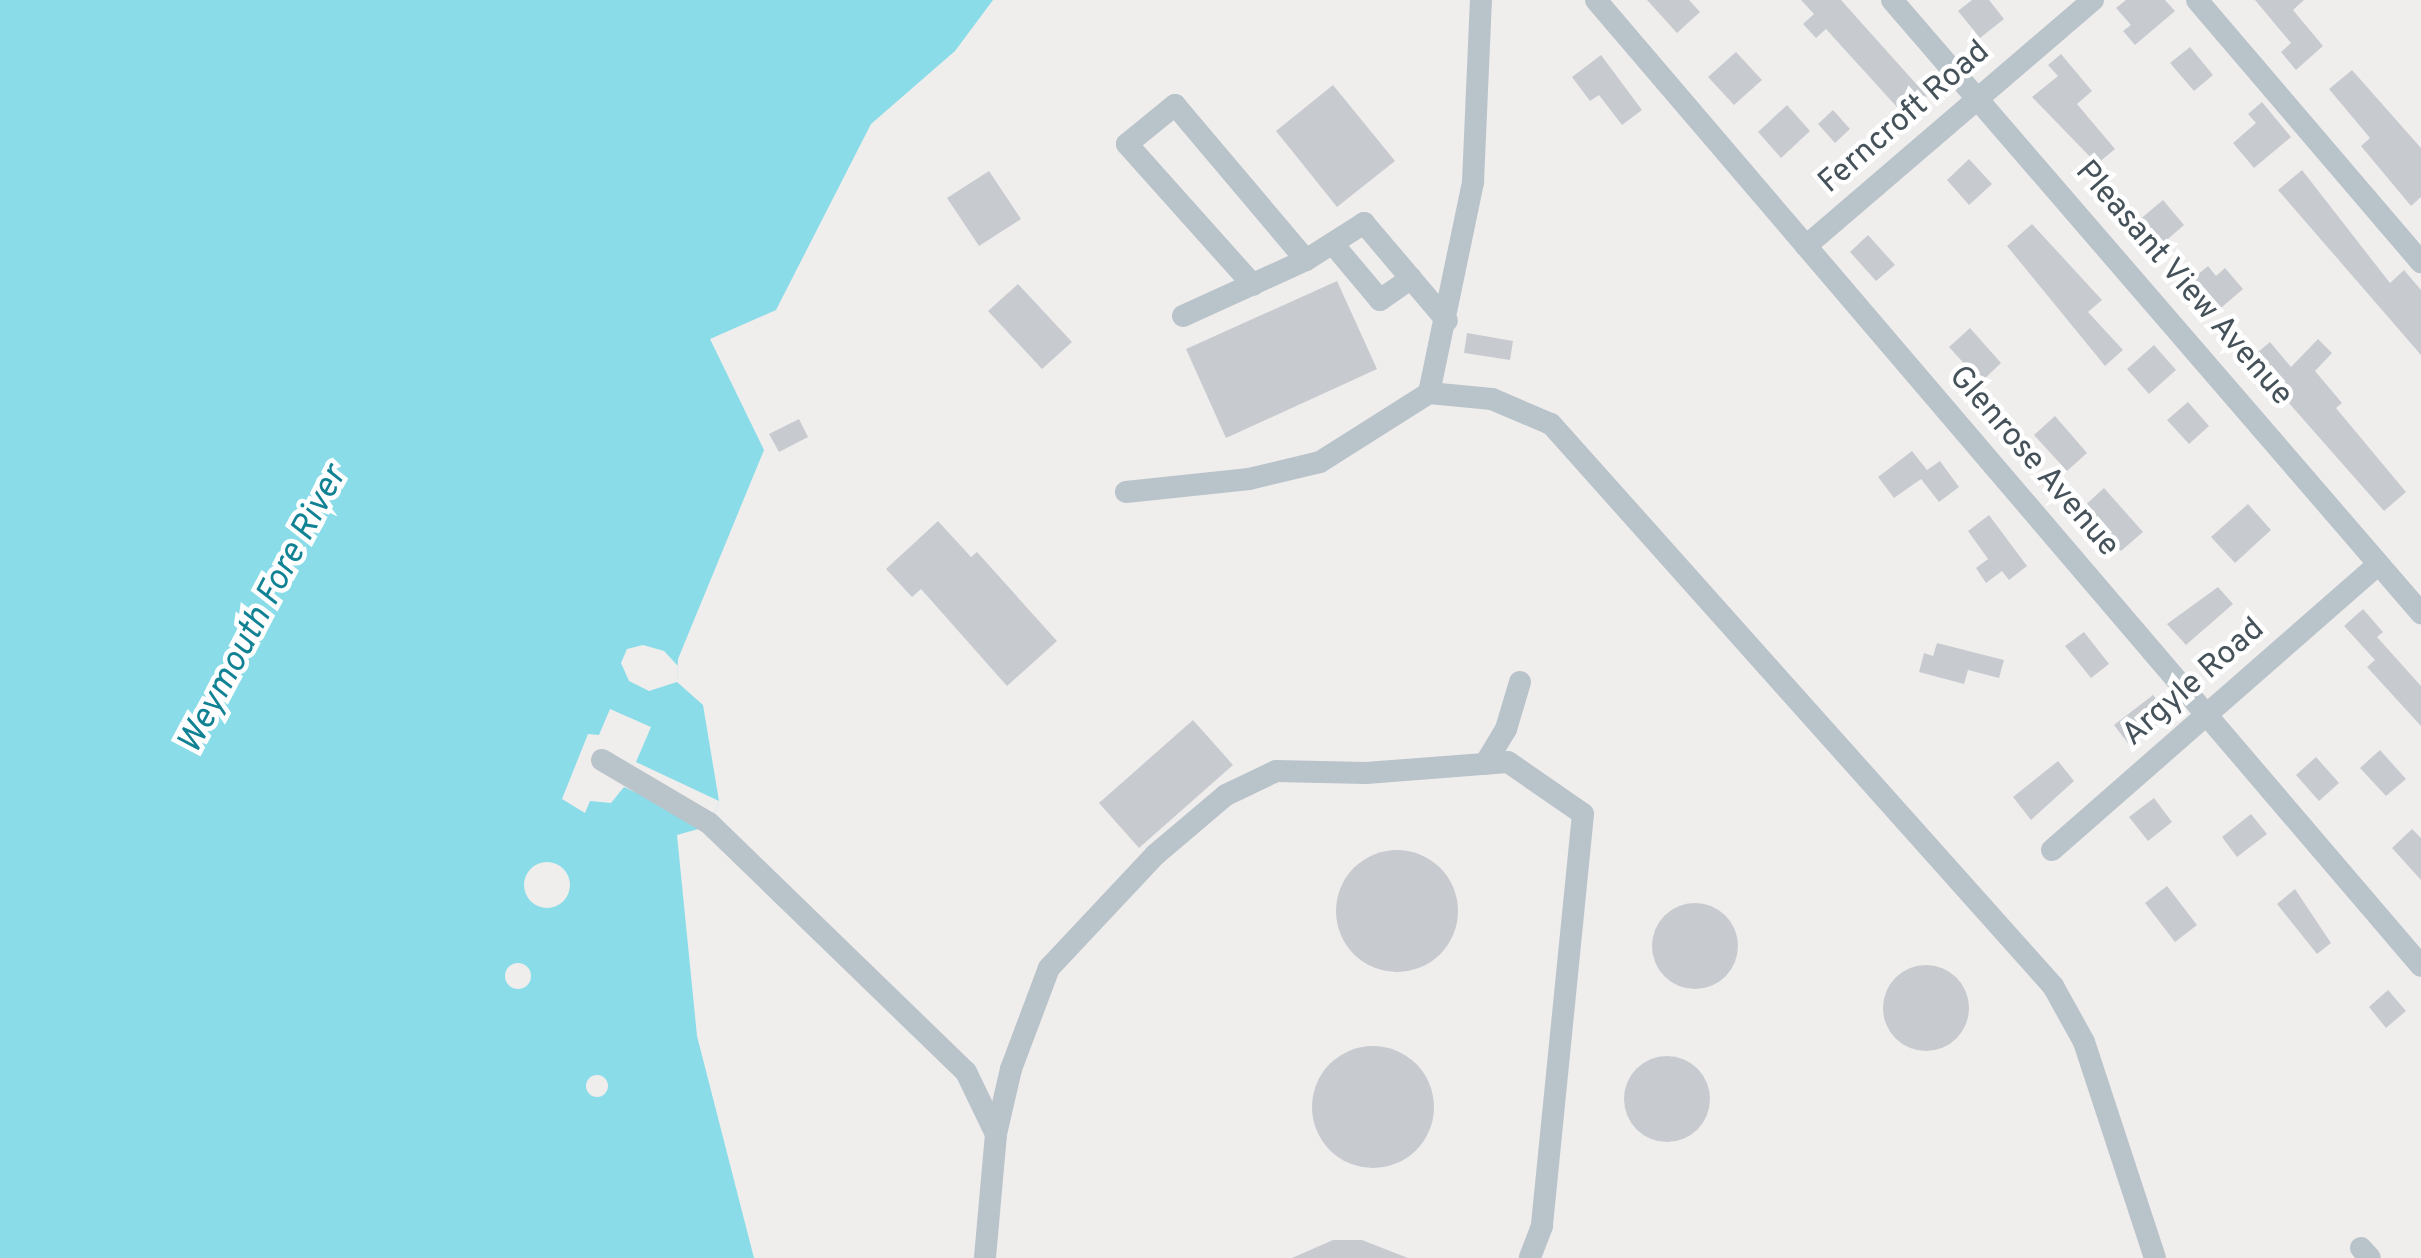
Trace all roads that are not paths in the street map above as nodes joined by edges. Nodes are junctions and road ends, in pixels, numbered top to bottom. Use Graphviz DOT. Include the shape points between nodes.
graph roads {
  1 [pos="1481,0"];
  2 [pos="1596,0"];
  3 [pos="1892,0"];
  4 [pos="2093,0"];
  5 [pos="2197,0"];
  6 [pos="1978,99"];
  7 [pos="1333,244"];
  8 [pos="1806,246"];
  9 [pos="1306,260"];
  10 [pos="2421,262"];
  11 [pos="1411,278"];
  12 [pos="1253,285"];
  13 [pos="1182,316"];
  14 [pos="1447,321"];
  15 [pos="1429,393"];
  16 [pos="1126,492"];
  17 [pos="2378,565"];
  18 [pos="2421,612"];
  19 [pos="1520,682"];
  20 [pos="2206,715"];
  21 [pos="602,760"];
  22 [pos="1485,764"];
  23 [pos="2052,850"];
  24 [pos="2421,966"];
  25 [pos="996,1134"];
  26 [pos="986,1258"];
  27 [pos="1530,1258"];
  28 [pos="2156,1258"];
  1 -- 14 [label="street" via="1475,160"];
  2 -- 8 [label="street, Glenrose Avenue"];
  3 -- 6 [label="street, Pleasant View Avenue"];
  4 -- 6 [label="street, Ferncroft Road"];
  5 -- 10 [label="street"];
  6 -- 8 [label="street, Ferncroft Road"];
  6 -- 17 [label="street, Pleasant View Avenue"];
  7 -- 9 [label="street"];
  7 -- 11 [label="street" via="1364,224"];
  7 -- 11 [label="street" via="1380,300"];
  8 -- 20 [label="street, Glenrose Avenue"];
  9 -- 12 [label="street"];
  9 -- 12 [label="street" via="1175,105 1127,144"];
  11 -- 14 [label="street"];
  12 -- 13 [label="street"];
  14 -- 15 [label="street"];
  15 -- 16 [label="street" via="1320,462 1248,479"];
  15 -- 28 [label="street" via="1525,410 1574,444 2014,939 2052,986 2084,1042"];
  17 -- 18 [label="street, Pleasant View Avenue"];
  17 -- 20 [label="street, Argyle Road"];
  19 -- 22 [label="street" via="1506,729"];
  20 -- 23 [label="street, Argyle Road"];
  20 -- 24 [label="street, Glenrose Avenue"];
  21 -- 25 [label="street" via="709,823 966,1072"];
  22 -- 25 [label="street" via="1366,773 1276,771 1226,795 1155,855 1049,968 1011,1069"];
  22 -- 27 [label="street" via="1508,762 1583,814 1542,1226"];
  25 -- 26 [label="street"];
}
